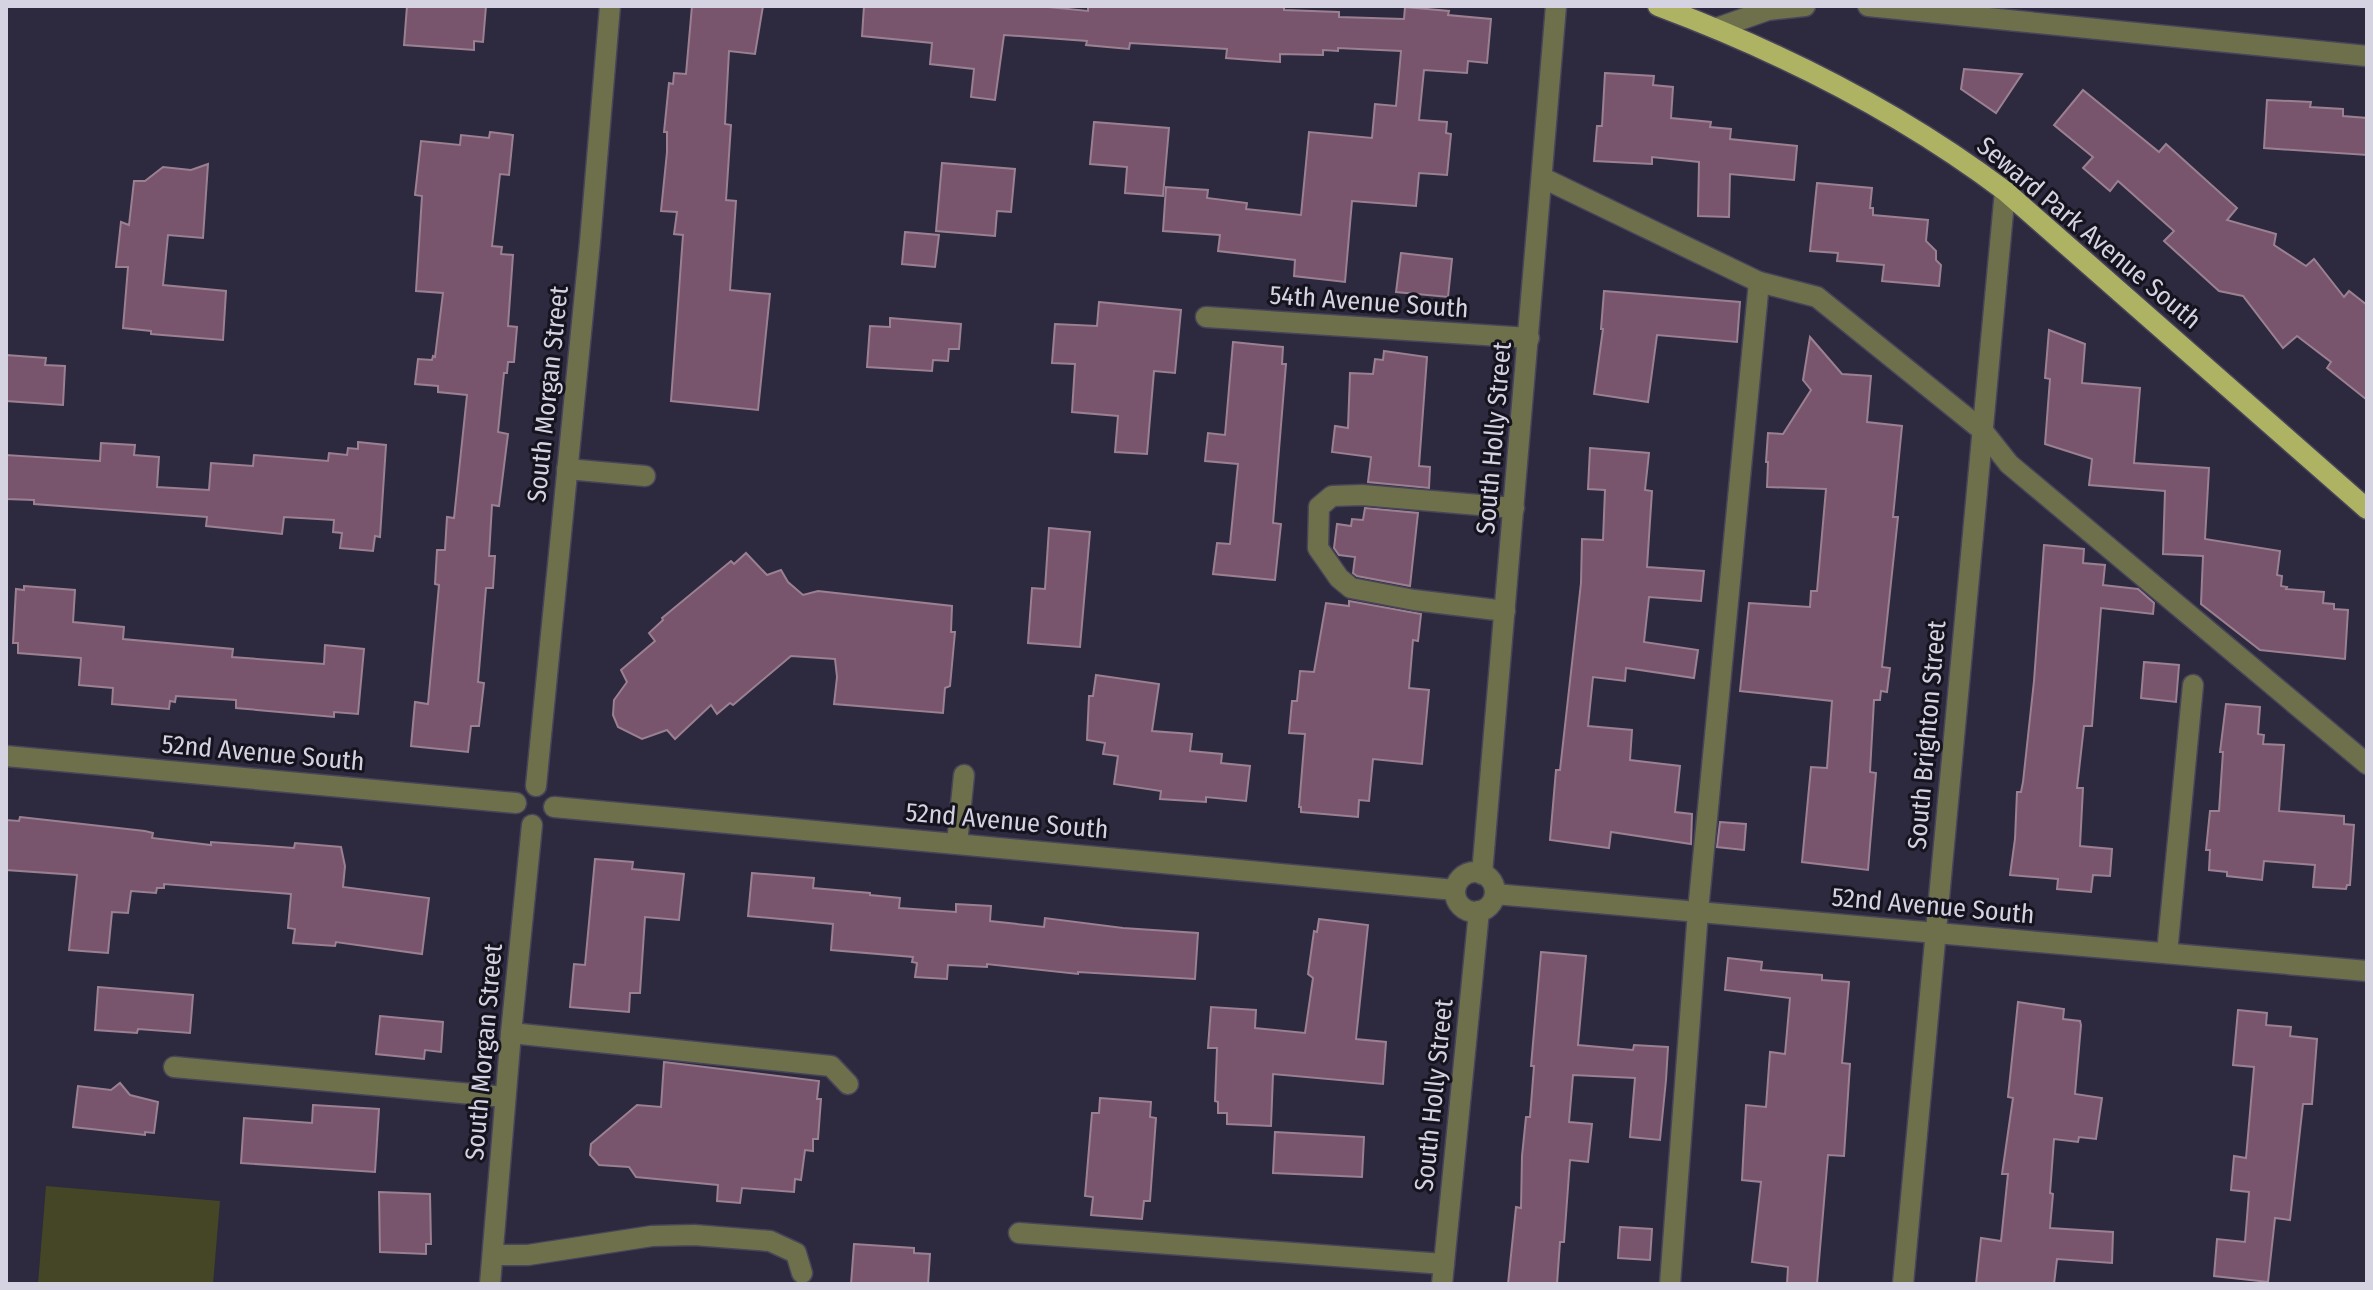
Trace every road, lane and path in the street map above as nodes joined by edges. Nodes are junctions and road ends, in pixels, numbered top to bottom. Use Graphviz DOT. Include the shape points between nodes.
graph roads {
  1 [pos="610,6"];
  2 [pos="1556,6"];
  3 [pos="1658,6"];
  4 [pos="1805,6"];
  5 [pos="1868,6"];
  6 [pos="1717,28"];
  7 [pos="2367,56"];
  8 [pos="1543,178"];
  9 [pos="2005,191"];
  10 [pos="1759,282"];
  11 [pos="1206,317"];
  12 [pos="1529,338"];
  13 [pos="1982,430"];
  14 [pos="567,469"];
  15 [pos="645,476"];
  16 [pos="1514,508"];
  17 [pos="2367,509"];
  18 [pos="1505,611"];
  19 [pos="2193,685"];
  20 [pos="6,756"];
  21 [pos="2367,764"];
  22 [pos="964,775"];
  23 [pos="536,786"];
  24 [pos="516,803"];
  25 [pos="554,807"];
  26 [pos="532,825"];
  27 [pos="957,843"];
  28 [pos="1482,874"];
  29 [pos="1455,890"];
  30 [pos="1495,894"];
  31 [pos="1479,911"];
  32 [pos="1698,911"];
  33 [pos="1935,932"];
  34 [pos="2167,953"];
  35 [pos="2367,971"];
  36 [pos="511,1033"];
  37 [pos="174,1067"];
  38 [pos="848,1084"];
  39 [pos="505,1097"];
  40 [pos="1019,1233"];
  41 [pos="493,1255"];
  42 [pos="802,1273"];
  43 [pos="1443,1274"];
  44 [pos="490,1284"];
  45 [pos="1670,1284"];
  46 [pos="1903,1284"];
  1 -- 14 [label="street, South Morgan Street"];
  2 -- 8 [label="street, South Holly Street"];
  3 -- 6 [label="main road, Seward Park Avenue South"];
  4 -- 6 [label="street" via="1768,10"];
  5 -- 7 [label="street"];
  6 -- 9 [label="main road, Seward Park Avenue South" via="1805,69 1941,144"];
  8 -- 10 [label="street"];
  8 -- 12 [label="street, South Holly Street"];
  9 -- 13 [label="street, South Brighton Street"];
  9 -- 17 [label="main road, Seward Park Avenue South"];
  10 -- 13 [label="street" via="1817,297"];
  10 -- 32 [label="street"];
  11 -- 12 [label="street, 54th Avenue South"];
  12 -- 16 [label="street, South Holly Street"];
  13 -- 21 [label="street" via="2009,464"];
  13 -- 33 [label="street, South Brighton Street"];
  14 -- 15 [label="street"];
  14 -- 23 [label="street, South Morgan Street"];
  16 -- 18 [label="street, South Holly Street"];
  16 -- 18 [label="street" via="1362,495 1332,496 1319,507 1318,548 1351,588"];
  18 -- 28 [label="street, South Holly Street"];
  19 -- 34 [label="street"];
  20 -- 24 [label="street, 52nd Avenue South"];
  22 -- 27 [label="street"];
  23 -- 24 [label="street" via="521,793"];
  23 -- 25 [label="street" via="550,793"];
  24 -- 26 [label="street" via="520,817"];
  25 -- 26 [label="street" via="547,821"];
  25 -- 27 [label="street, 52nd Avenue South"];
  26 -- 36 [label="street, South Morgan Street"];
  27 -- 29 [label="street, 52nd Avenue South"];
  28 -- 29 [label="street" via="1462,876"];
  28 -- 30 [label="street" via="1491,879"];
  29 -- 31 [label="street" via="1460,905"];
  30 -- 31 [label="street" via="1488,908"];
  30 -- 32 [label="street, 52nd Avenue South"];
  31 -- 43 [label="street, South Holly Street"];
  32 -- 33 [label="street, 52nd Avenue South"];
  32 -- 45 [label="street"];
  33 -- 34 [label="street, 52nd Avenue South"];
  33 -- 46 [label="street, South Brighton Street"];
  34 -- 35 [label="street, 52nd Avenue South"];
  36 -- 38 [label="street" via="831,1066"];
  36 -- 39 [label="street, South Morgan Street"];
  37 -- 39 [label="street"];
  39 -- 41 [label="street, South Morgan Street"];
  40 -- 43 [label="street"];
  41 -- 42 [label="street" via="694,1235 770,1241 796,1253"];
  41 -- 44 [label="street, South Morgan Street"];
}
